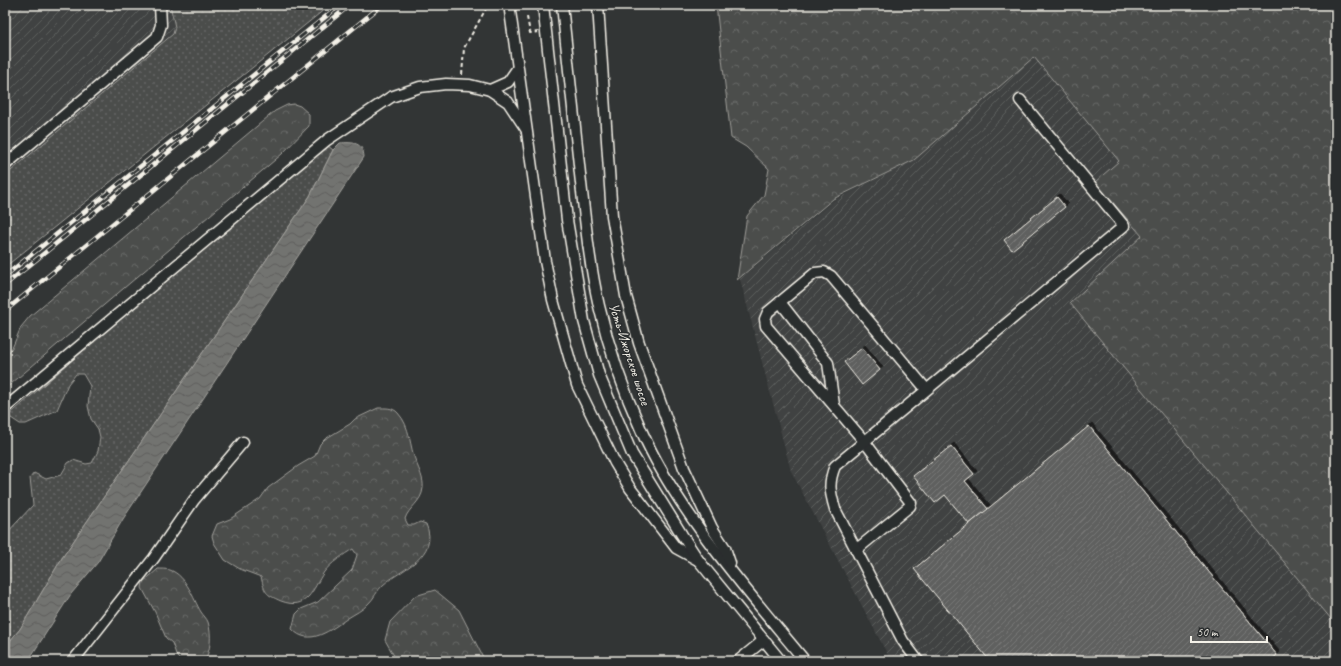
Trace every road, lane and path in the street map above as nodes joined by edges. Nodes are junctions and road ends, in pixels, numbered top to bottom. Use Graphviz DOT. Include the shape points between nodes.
graph roads {
  1 [pos="160,5"];
  2 [pos="488,5"];
  3 [pos="511,5"];
  4 [pos="543,5"];
  5 [pos="562,5"];
  6 [pos="598,5"];
  7 [pos="527,17"];
  8 [pos="539,32"];
  9 [pos="517,69"];
  10 [pos="461,85"];
  11 [pos="490,90"];
  12 [pos="1020,100"];
  13 [pos="526,130"];
  14 [pos="5,166"];
  15 [pos="780,302"];
  16 [pos="926,389"];
  17 [pos="834,406"];
  18 [pos="5,408"];
  19 [pos="243,442"];
  20 [pos="864,442"];
  21 [pos="856,550"];
  22 [pos="699,560"];
  23 [pos="732,571"];
  24 [pos="764,640"];
  25 [pos="73,661"];
  26 [pos="738,661"];
  27 [pos="781,661"];
  28 [pos="805,661"];
  29 [pos="918,661"];
  1 -- 14 [label="street" via="161,25 157,37"];
  2 -- 10 [label="path" via="464,48"];
  3 -- 9 [label="street"];
  4 -- 22 [label="street" via="566,220 588,336 599,375 632,454"];
  5 -- 23 [label="street, Усть-Ижорское шоссе" via="586,230 599,305 611,350 642,433 695,522"];
  6 -- 23 [label="street" via="612,216 626,296 639,343 684,468 709,522 725,548"];
  7 -- 8 [label="path" via="530,33"];
  9 -- 11 [label="street" via="508,82"];
  9 -- 13 [label="street"];
  10 -- 11 [label="street"];
  10 -- 18 [label="street" via="420,87 391,97 327,140"];
  11 -- 13 [label="street" via="508,102"];
  12 -- 16 [label="street" via="1124,226"];
  13 -- 22 [label="street" via="545,261 577,385 615,463 634,494 676,548"];
  15 -- 16 [label="street" via="815,273 824,272 831,276"];
  15 -- 17 [label="street" via="828,363"];
  15 -- 17 [label="street" via="768,312 766,326"];
  16 -- 20 [label="street"];
  17 -- 20 [label="street"];
  19 -- 25 [label="street" via="194,500 154,558"];
  20 -- 21 [label="street" via="835,466 830,479 835,509"];
  20 -- 21 [label="street" via="911,503"];
  21 -- 29 [label="street" via="903,641"];
  22 -- 24 [label="street"];
  23 -- 28 [label="street, Усть-Ижорское шоссе"];
  24 -- 26 [label="street"];
  24 -- 27 [label="street"];
}
